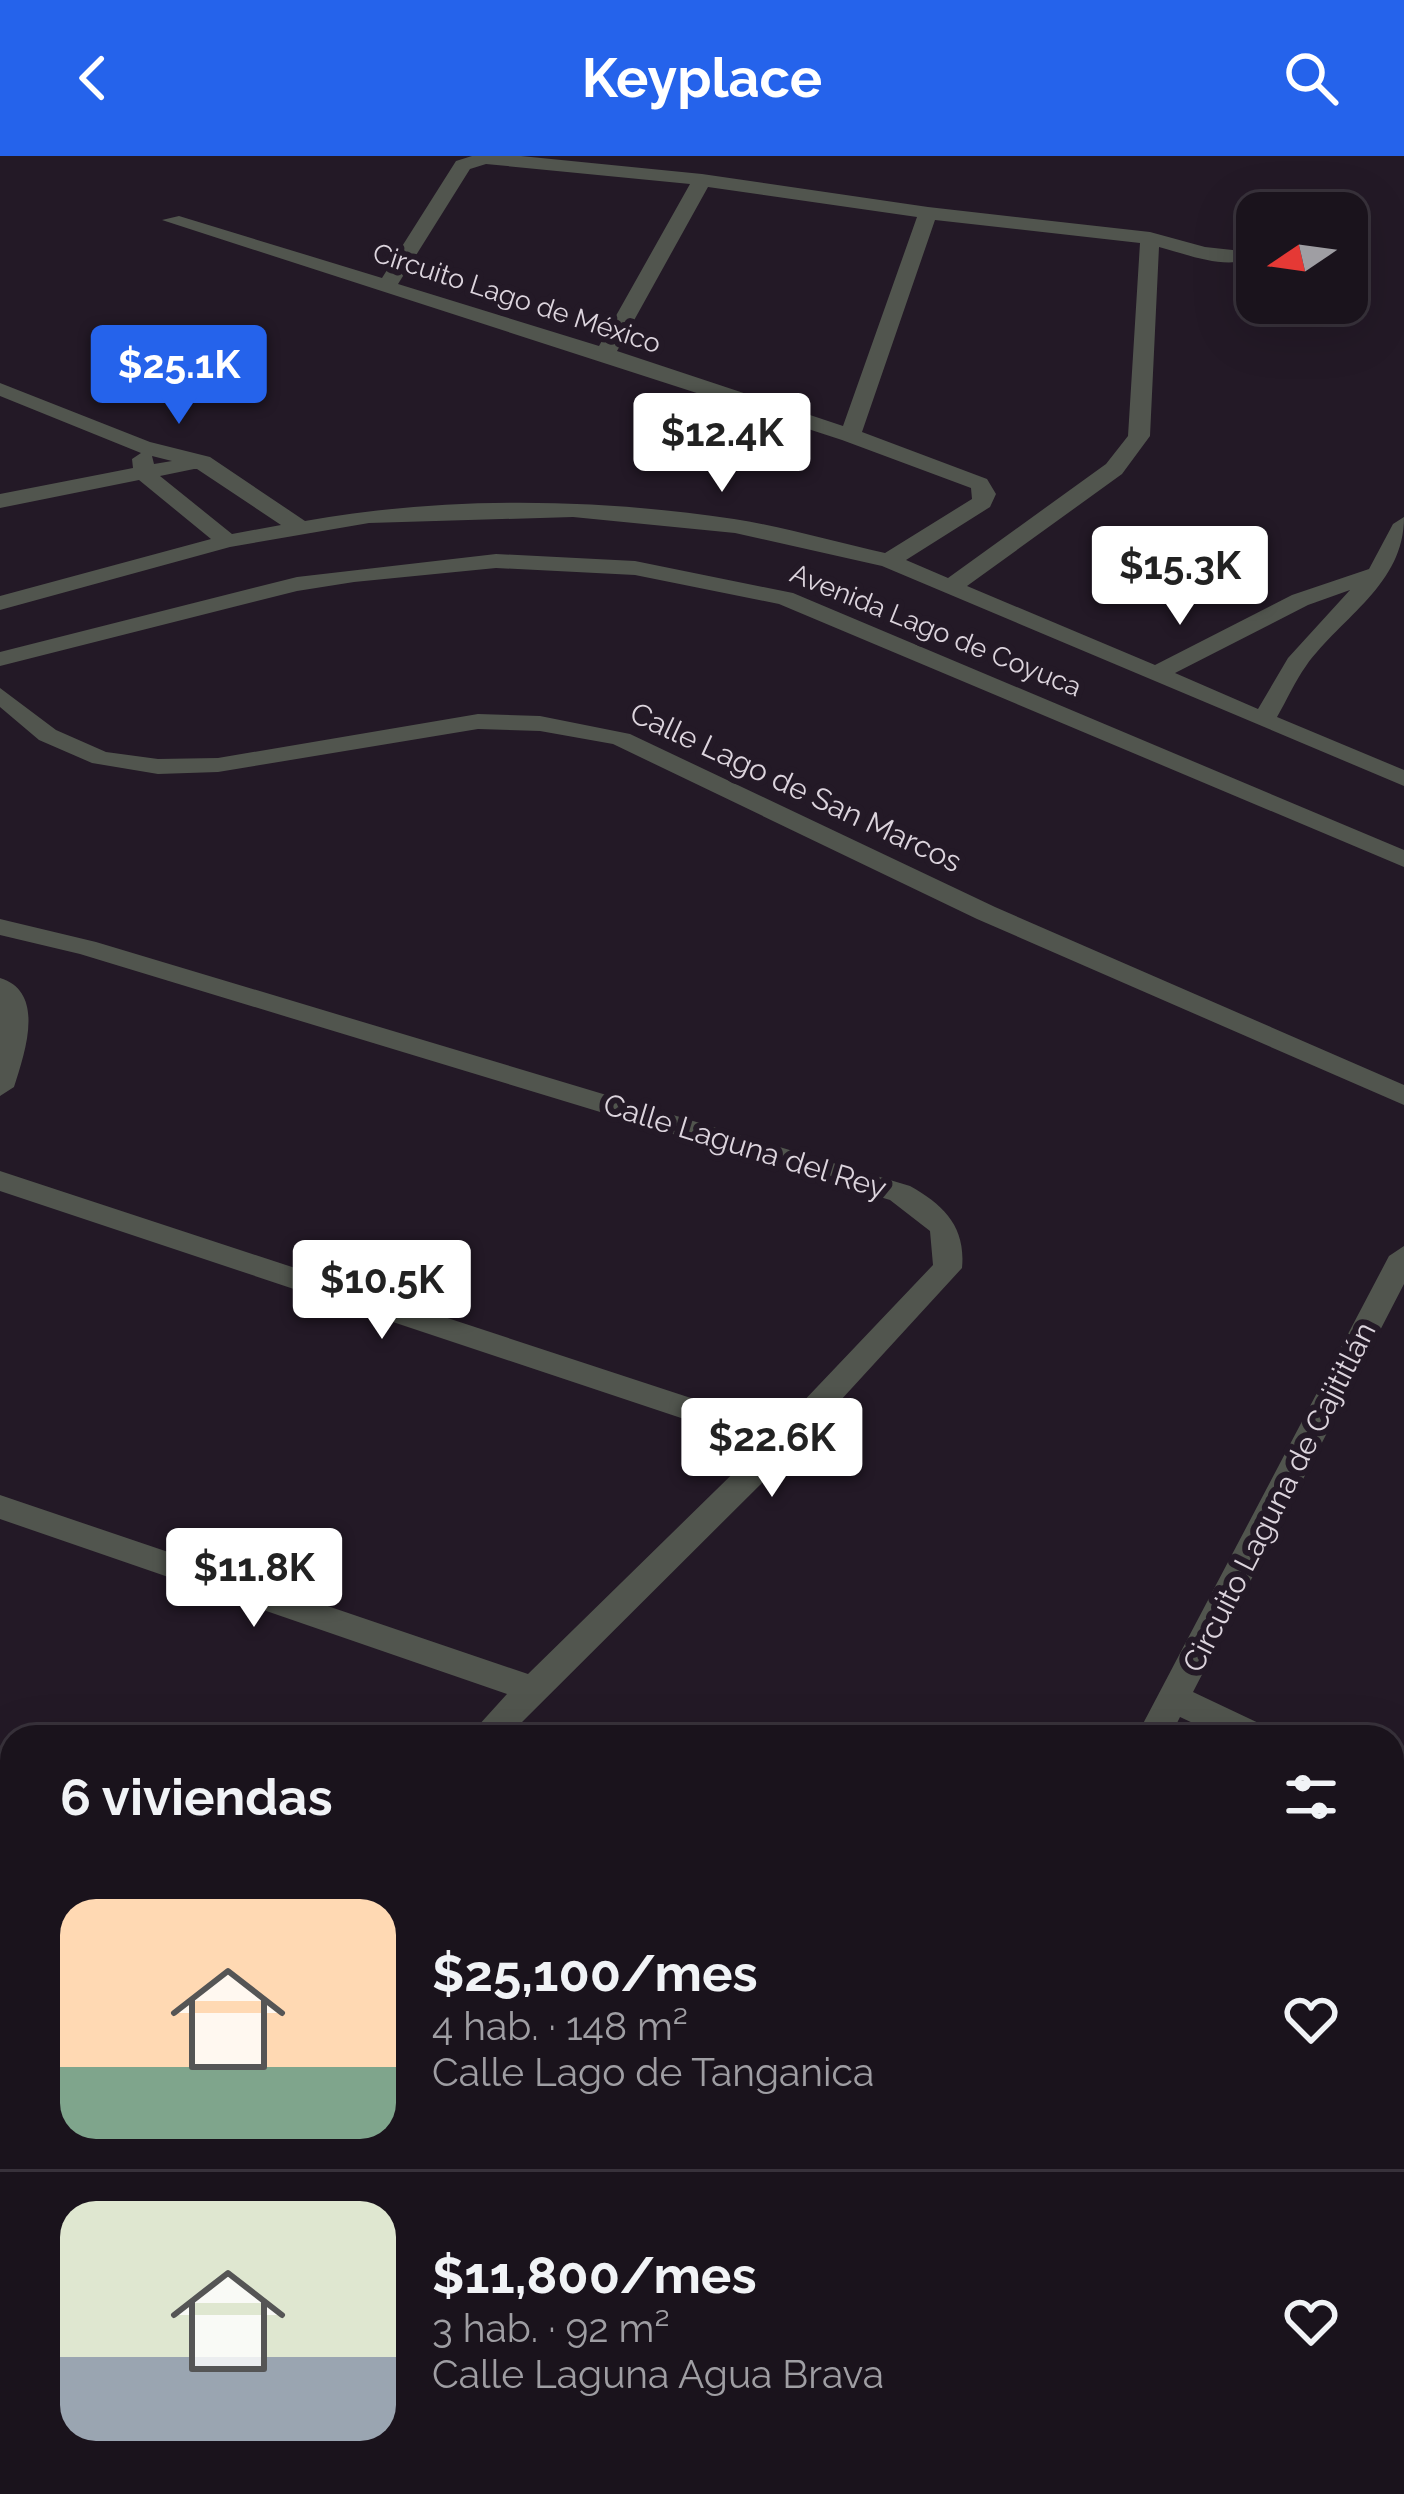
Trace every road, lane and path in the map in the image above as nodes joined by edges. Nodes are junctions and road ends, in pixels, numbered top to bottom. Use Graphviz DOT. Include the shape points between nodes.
graph roads {
  1 [pos="702,180"];
  2 [pos="928,213"];
  3 [pos="172,220"];
  4 [pos="1150,238"];
  5 [pos="1236,255"];
  6 [pos="388,284"];
  7 [pos="605,354"];
  8 [pos="0,389"];
  9 [pos="850,435"];
  10 [pos="142,447"];
  11 [pos="202,462"];
  12 [pos="144,474"];
  13 [pos="0,501"];
  14 [pos="1404,524"];
  15 [pos="298,526"];
  16 [pos="228,542"];
  17 [pos="889,561"];
  18 [pos="1378,573"];
  19 [pos="1404,583"];
  20 [pos="952,586"];
  21 [pos="0,603"];
  22 [pos="0,659"];
  23 [pos="1157,673"];
  24 [pos="0,695"];
  25 [pos="1264,719"];
  26 [pos="1404,778"];
  27 [pos="1404,859"];
  28 [pos="0,927"];
  29 [pos="0,986"];
  30 [pos="0,1087"];
  31 [pos="1404,1096"];
  32 [pos="0,1181"];
  33 [pos="1404,1256"];
  34 [pos="785,1441"];
  35 [pos="0,1507"];
  36 [pos="530,1688"];
  37 [pos="1174,1699"];
  38 [pos="496,1725"];
  39 [pos="1160,1725"];
  40 [pos="1229,1725"];
  1 -- 2 [label="street"];
  1 -- 6 [label="street" via="471,161"];
  1 -- 7 [label="street"];
  2 -- 4 [label="street"];
  2 -- 9 [label="street"];
  3 -- 6 [label="street, Circuito Lago de México"];
  4 -- 5 [label="street"];
  4 -- 20 [label="street" via="1139,436 1131,452"];
  6 -- 7 [label="street, Circuito Lago de México"];
  7 -- 9 [label="street, Circuito Lago de México"];
  8 -- 10 [label="street"];
  9 -- 17 [label="street, Circuito Lago de México" via="979,484 985,494"];
  10 -- 11 [label="street"];
  10 -- 12 [label="street"];
  11 -- 12 [label="street"];
  11 -- 15 [label="street"];
  12 -- 13 [label="street"];
  12 -- 16 [label="street"];
  14 -- 18 [label="street"];
  15 -- 16 [label="street, Avenida Lago de Coyuca"];
  15 -- 17 [label="street, Avenida Lago de Coyuca" via="440,511 573,510 735,526"];
  16 -- 21 [label="street, Avenida Lago de Coyuca"];
  17 -- 20 [label="street, Avenida Lago de Coyuca"];
  18 -- 19 [label="street"];
  18 -- 23 [label="street" via="1300,600"];
  18 -- 25 [label="street" via="1296,663"];
  20 -- 23 [label="street, Avenida Lago de Coyuca"];
  22 -- 27 [label="street, Avenida Lago de Coyuca" via="354,575 496,561 634,568 785,598"];
  23 -- 25 [label="street, Avenida Lago de Coyuca"];
  24 -- 31 [label="street, Calle Lago de San Marcos" via="50,737 84,753 171,767 454,723 548,723 621,739 986,913"];
  25 -- 26 [label="street, Avenida Lago de Coyuca"];
  28 -- 34 [label="street, Calle Laguna del Rey" via="900,1193 928,1208 952,1248 947,1268"];
  29 -- 30 [label="street" via="20,1018"];
  32 -- 34 [label="street"];
  33 -- 37 [label="street, Circuito Laguna de Cajititlán"];
  34 -- 36 [label="street, Calle Laguna del Rey"];
  35 -- 36 [label="street"];
  36 -- 38 [label="street, Calle Laguna del Rey"];
  37 -- 39 [label="street, Circuito Laguna de Cajititlán"];
  37 -- 40 [label="street"];
}
